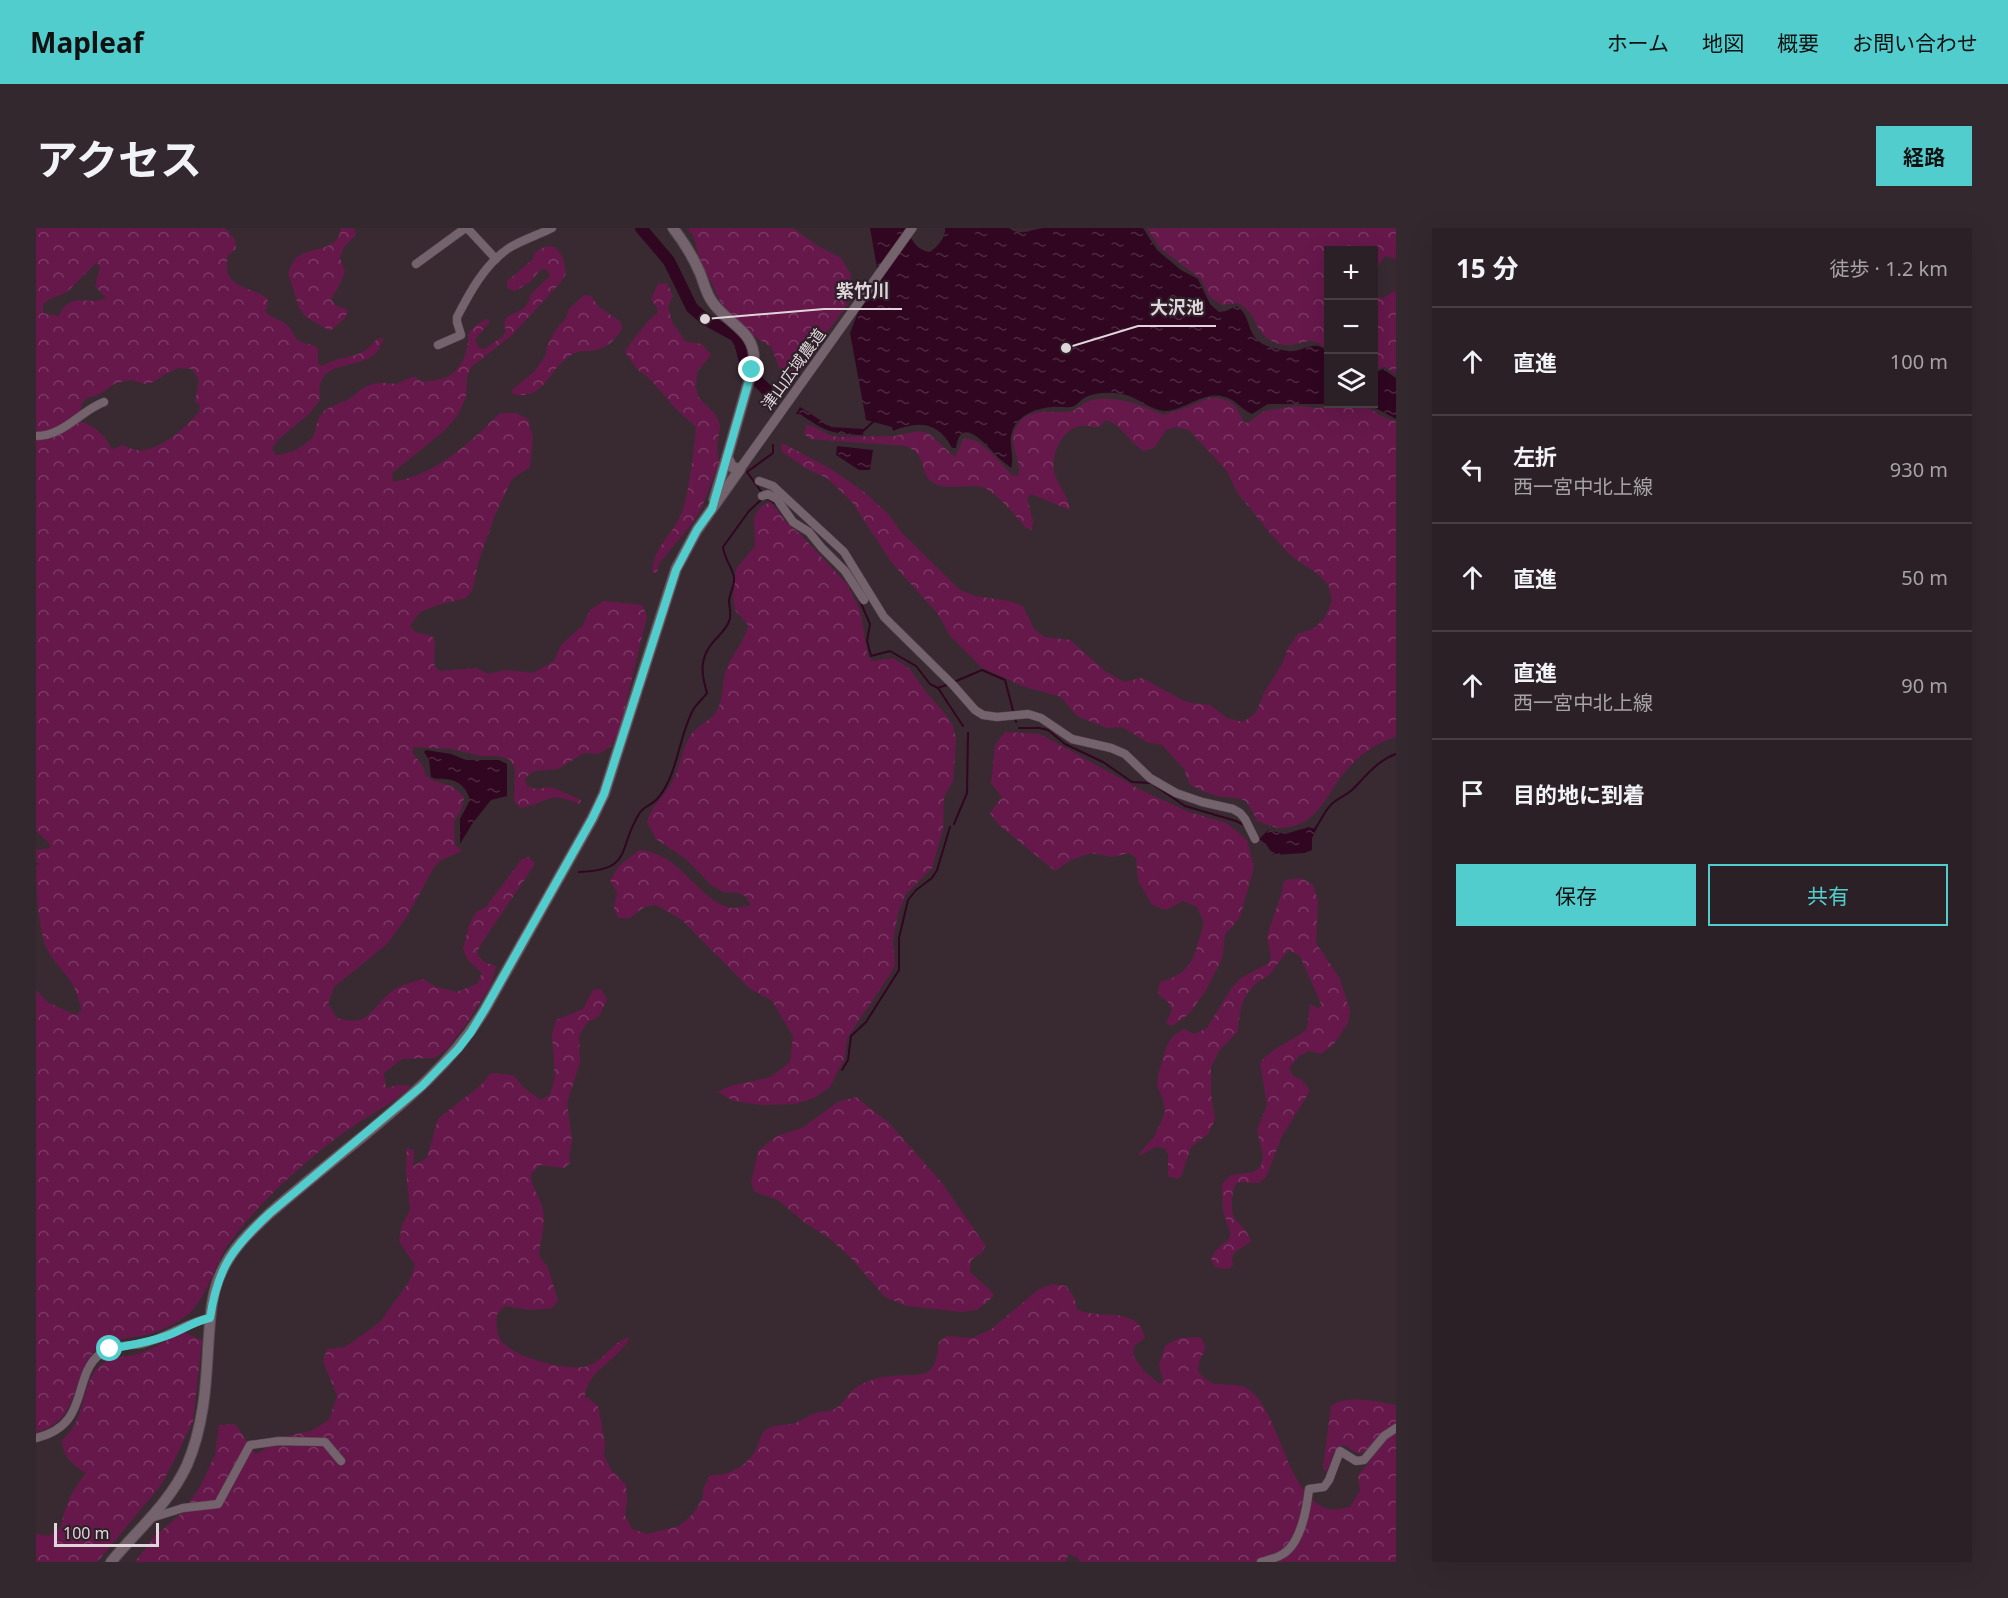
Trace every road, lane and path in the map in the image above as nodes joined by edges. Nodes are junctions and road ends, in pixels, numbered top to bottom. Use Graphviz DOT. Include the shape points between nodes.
graph roads {
  1 [pos="552,228"];
  2 [pos="673,228"];
  3 [pos="912,228"];
  4 [pos="496,259"];
  5 [pos="416,264"];
  6 [pos="438,345"];
  7 [pos="104,402"];
  8 [pos="36,436"];
  9 [pos="727,457"];
  10 [pos="740,469"];
  11 [pos="759,481"];
  12 [pos="762,496"];
  13 [pos="712,509"];
  14 [pos="864,600"];
  15 [pos="1255,839"];
  16 [pos="210,1318"];
  17 [pos="1396,1428"];
  18 [pos="36,1438"];
  19 [pos="341,1461"];
  20 [pos="151,1518"];
  21 [pos="111,1562"];
  22 [pos="1261,1562"];
  1 -- 4 [label="street" via="511,246"];
  2 -- 9 [label="main road" via="688,249 714,305 751,341 751,374"];
  3 -- 10 [label="street, 津山広域農道"];
  4 -- 5 [label="street" via="464,229"];
  4 -- 6 [label="street" via="458,316 461,335"];
  7 -- 8 [label="street" via="54,433"];
  9 -- 10 [label="main road" via="732,467"];
  9 -- 13 [label="main road"];
  10 -- 13 [label="main road"];
  11 -- 15 [label="street" via="772,486 844,552 884,617 975,710 997,717 1028,714 1072,739 1125,754 1150,778 1176,793 1240,813"];
  12 -- 14 [label="street" via="768,494 777,500 793,522 809,532 845,571"];
  13 -- 16 [label="main road" via="676,570 600,802 471,1032 422,1086 247,1235 220,1274"];
  16 -- 18 [label="street" via="168,1336 101,1353 90,1368 71,1416 57,1429"];
  16 -- 20 [label="main road" via="206,1388 196,1438 176,1486"];
  17 -- 22 [label="street" via="1364,1460 1356,1461 1340,1451 1324,1487 1309,1489 1304,1518 1290,1548"];
  19 -- 20 [label="street" via="325,1442 250,1445 218,1504 183,1508"];
  20 -- 21 [label="main road"];
}
